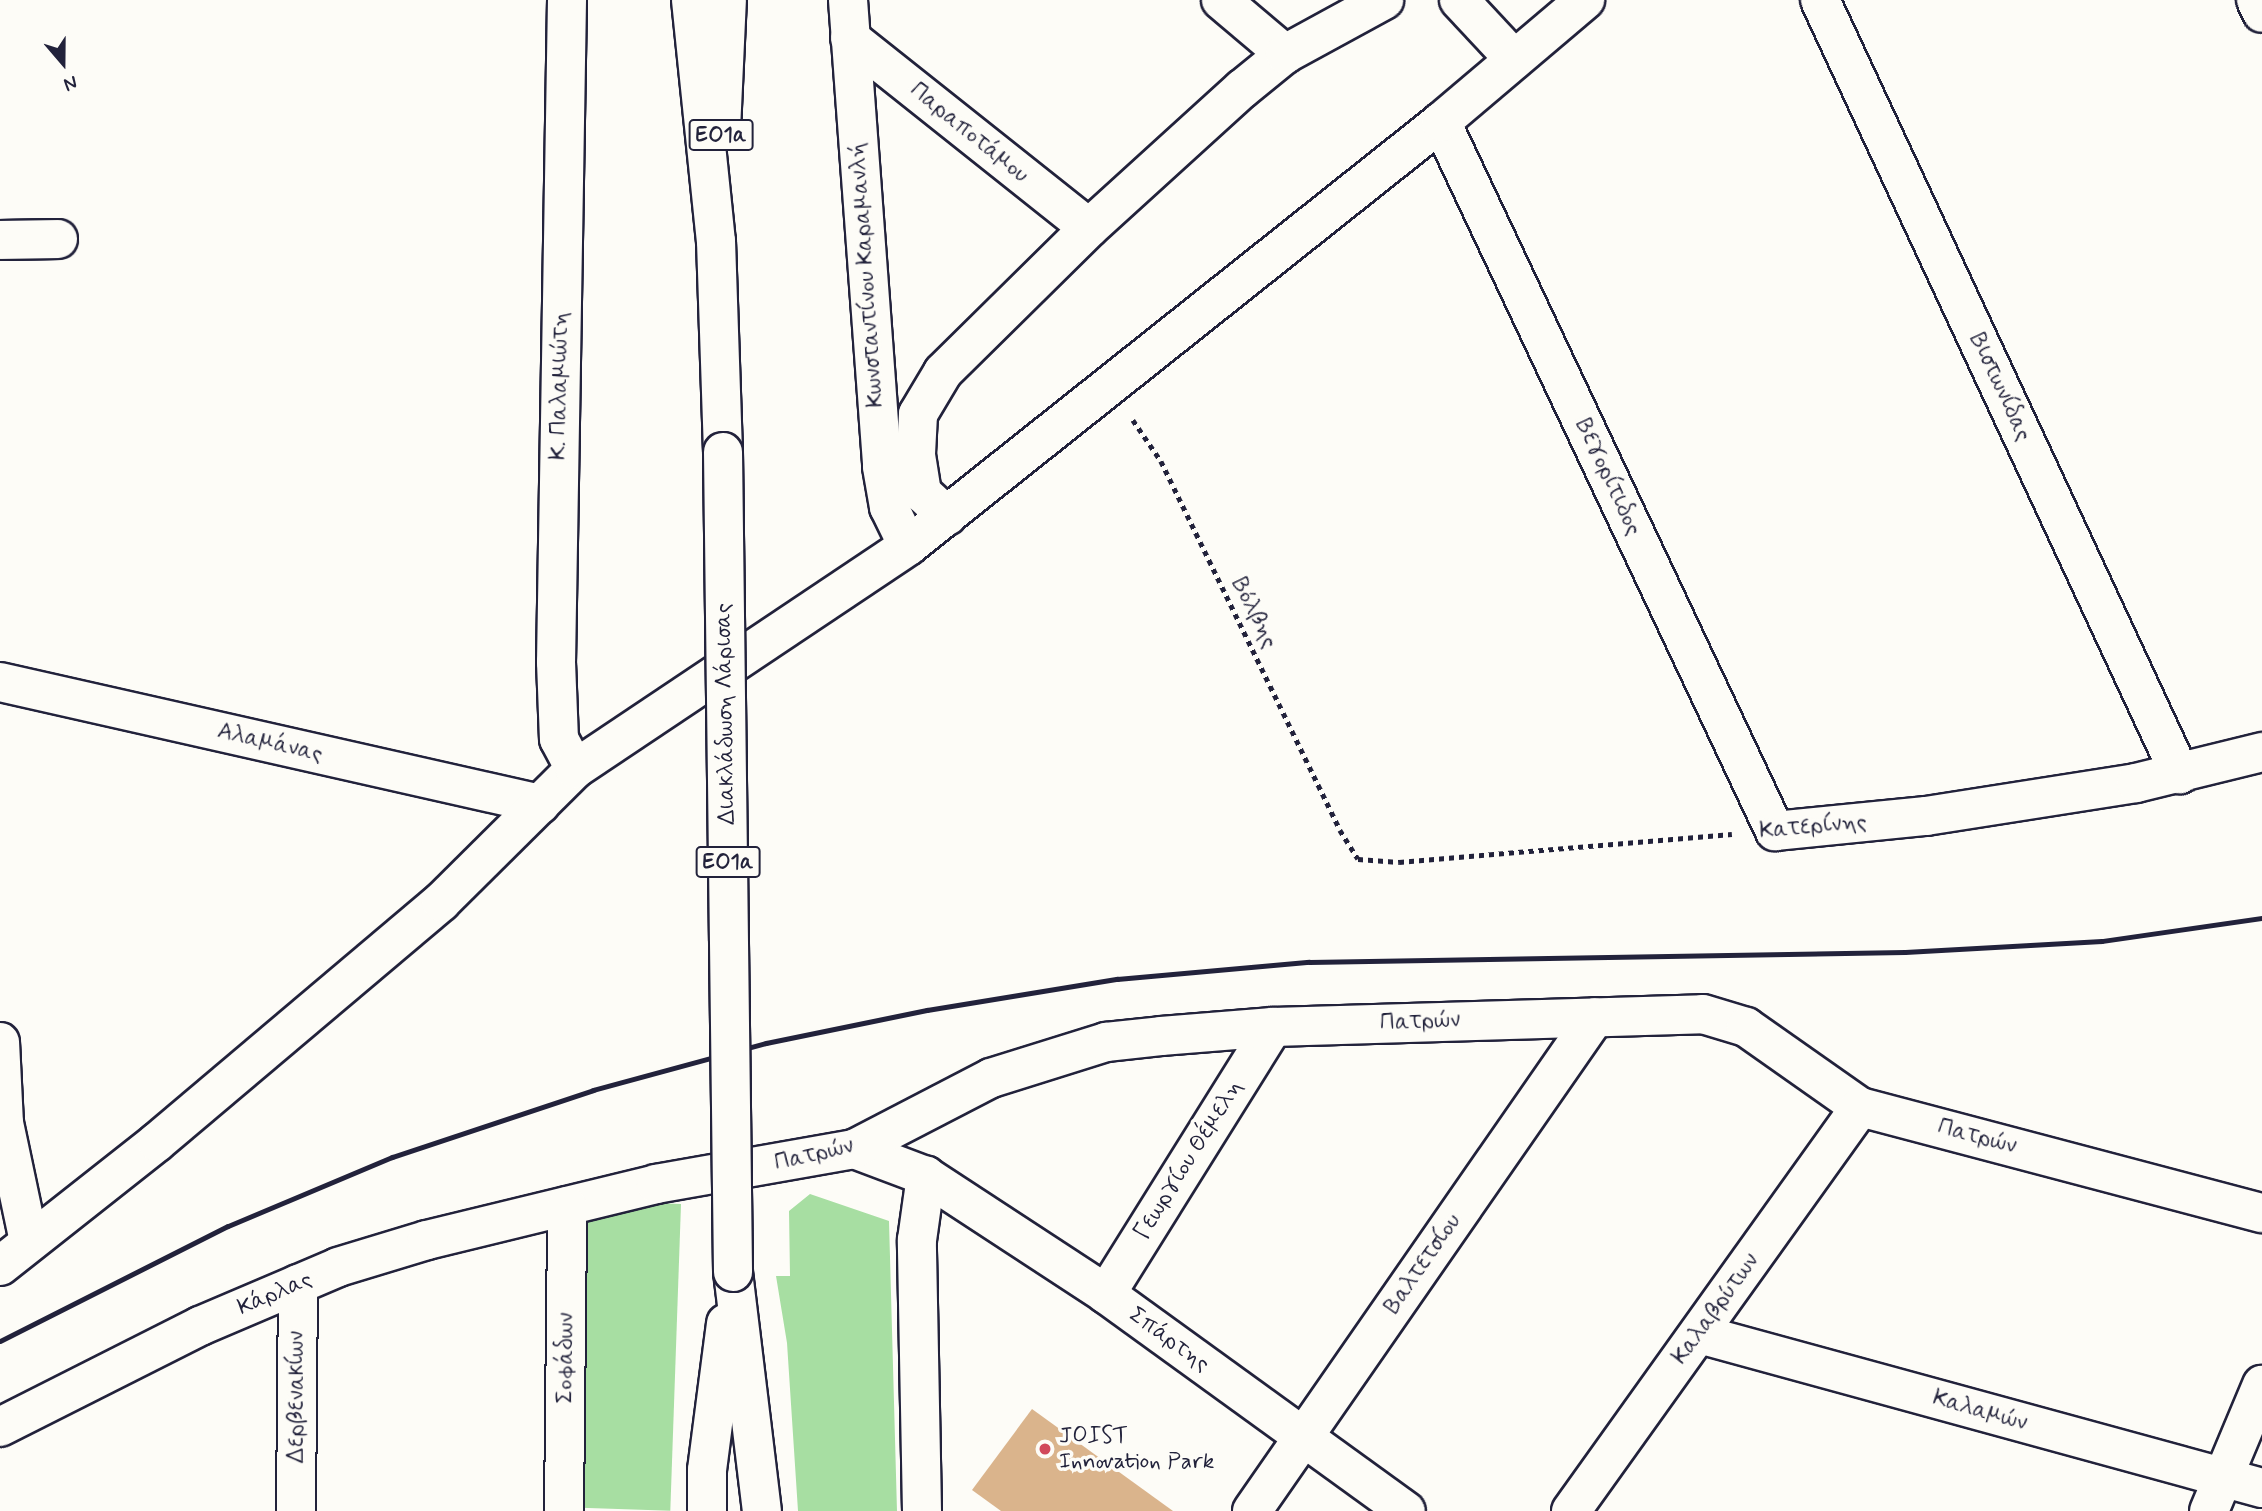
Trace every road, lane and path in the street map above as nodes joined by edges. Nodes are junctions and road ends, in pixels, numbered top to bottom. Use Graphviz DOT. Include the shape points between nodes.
graph roads {
  1 [pos="567,0"];
  2 [pos="691,0"];
  3 [pos="727,0"];
  4 [pos="848,0"];
  5 [pos="1221,0"];
  6 [pos="1384,0"];
  7 [pos="1459,0"];
  8 [pos="1585,0"];
  9 [pos="1820,0"];
  10 [pos="2256,0"];
  11 [pos="2262,13"];
  12 [pos="850,38"];
  13 [pos="1285,54"];
  14 [pos="1514,59"];
  15 [pos="1441,122"];
  16 [pos="1089,228"];
  17 [pos="58,239"];
  18 [pos="0,240"];
  19 [pos="716,241"];
  20 [pos="1111,387"];
  21 [pos="947,516"];
  22 [pos="908,546"];
  23 [pos="0,682"];
  24 [pos="2262,752"];
  25 [pos="575,769"];
  26 [pos="2180,774"];
  27 [pos="540,804"];
  28 [pos="1775,831"];
  29 [pos="1358,859"];
  30 [pos="1595,1017"];
  31 [pos="1273,1027"];
  32 [pos="0,1042"];
  33 [pos="1860,1107"];
  34 [pos="854,1149"];
  35 [pos="926,1176"];
  36 [pos="567,1206"];
  37 [pos="2262,1213"];
  38 [pos="29,1242"];
  39 [pos="0,1266"];
  40 [pos="733,1272"];
  41 [pos="298,1284"];
  42 [pos="1105,1294"];
  43 [pos="1699,1334"];
  44 [pos="2262,1385"];
  45 [pos="2,1420"];
  46 [pos="1303,1436"];
  47 [pos="2262,1488"];
  48 [pos="2215,1495"];
  49 [pos="296,1511"];
  50 [pos="564,1511"];
  51 [pos="707,1511"];
  52 [pos="762,1511"];
  53 [pos="922,1511"];
  54 [pos="1252,1511"];
  55 [pos="1406,1511"];
  56 [pos="1571,1511"];
  1 -- 25 [label="street, Κ. Παλαμιώτη" via="556,662 559,739"];
  2 -- 19 [label="street, ΕΟ1α"];
  3 -- 19 [label="street, ΕΟ1α"];
  4 -- 12 [label="street, Κωνσταντίνου Καραμανλή"];
  5 -- 13 [label="street"];
  6 -- 13 [label="street"];
  7 -- 14 [label="street"];
  8 -- 14 [label="street"];
  9 -- 26 [label="street, Βιστωνίδας"];
  10 -- 11 [label="street"];
  12 -- 16 [label="street, Παραποτάμου"];
  12 -- 22 [label="street, Κωνσταντίνου Καραμανλή" via="882,467 889,507"];
  13 -- 16 [label="street"];
  14 -- 15 [label="street"];
  15 -- 20 [label="street"];
  15 -- 28 [label="street, Βεγορίτιδος"];
  16 -- 21 [label="street" via="943,372 923,401 916,426 922,493"];
  17 -- 18 [label="street"];
  19 -- 40 [label="street, Διακλάδωση Λάρισας / ΕΟ1α, bridge" via="723,452"];
  20 -- 21 [label="street"];
  20 -- 29 [label="path, Βόλβης" via="1161,461 1340,831"];
  21 -- 22 [label="street"];
  22 -- 25 [label="street"];
  23 -- 27 [label="street, Αλαμάνας"];
  24 -- 26 [label="street, Κατερίνης"];
  25 -- 27 [label="street"];
  26 -- 28 [label="street, Κατερίνης" via="1938,814"];
  27 -- 38 [label="street" via="441,902 157,1142"];
  28 -- 29 [label="path, Κατερίνης" via="1659,837 1399,862"];
  30 -- 31 [label="street, Πατρών"];
  30 -- 33 [label="street, Πατρών" via="1685,1013 1724,1019 1772,1044"];
  30 -- 46 [label="street, Βαλτετσίου"];
  31 -- 34 [label="street, Πατρών" via="1106,1042 1051,1056 946,1099"];
  31 -- 42 [label="street, Γεωργίου Θέμελη"];
  32 -- 38 [label="street" via="4,1123"];
  33 -- 37 [label="street, Πατρών"];
  33 -- 43 [label="street, Καλαβρύτων"];
  34 -- 35 [label="street, Σπάρτης"];
  34 -- 36 [label="street, Πατρών" via="684,1178"];
  35 -- 42 [label="street, Σπάρτης"];
  35 -- 53 [label="street" via="916,1240"];
  36 -- 41 [label="street, Κάρλας" via="388,1251"];
  36 -- 50 [label="street, Σοφάδων"];
  38 -- 39 [label="street"];
  40 -- 51 [label="street, Διακλάδωση Λάρισας / ΕΟ1α" via="707,1470"];
  40 -- 52 [label="street, Διακλάδωση Λάρισας / ΕΟ1α"];
  41 -- 45 [label="street, Κάρλας"];
  41 -- 49 [label="street, Δερβενακίων"];
  42 -- 46 [label="street, Σπάρτης"];
  43 -- 48 [label="street, Καλαμών"];
  43 -- 56 [label="street, Καλαβρύτων"];
  44 -- 48 [label="street"];
  46 -- 54 [label="street, Βαλτετσίου"];
  46 -- 55 [label="street, Σπάρτης"];
  47 -- 48 [label="street, Καλαμών"];
}
